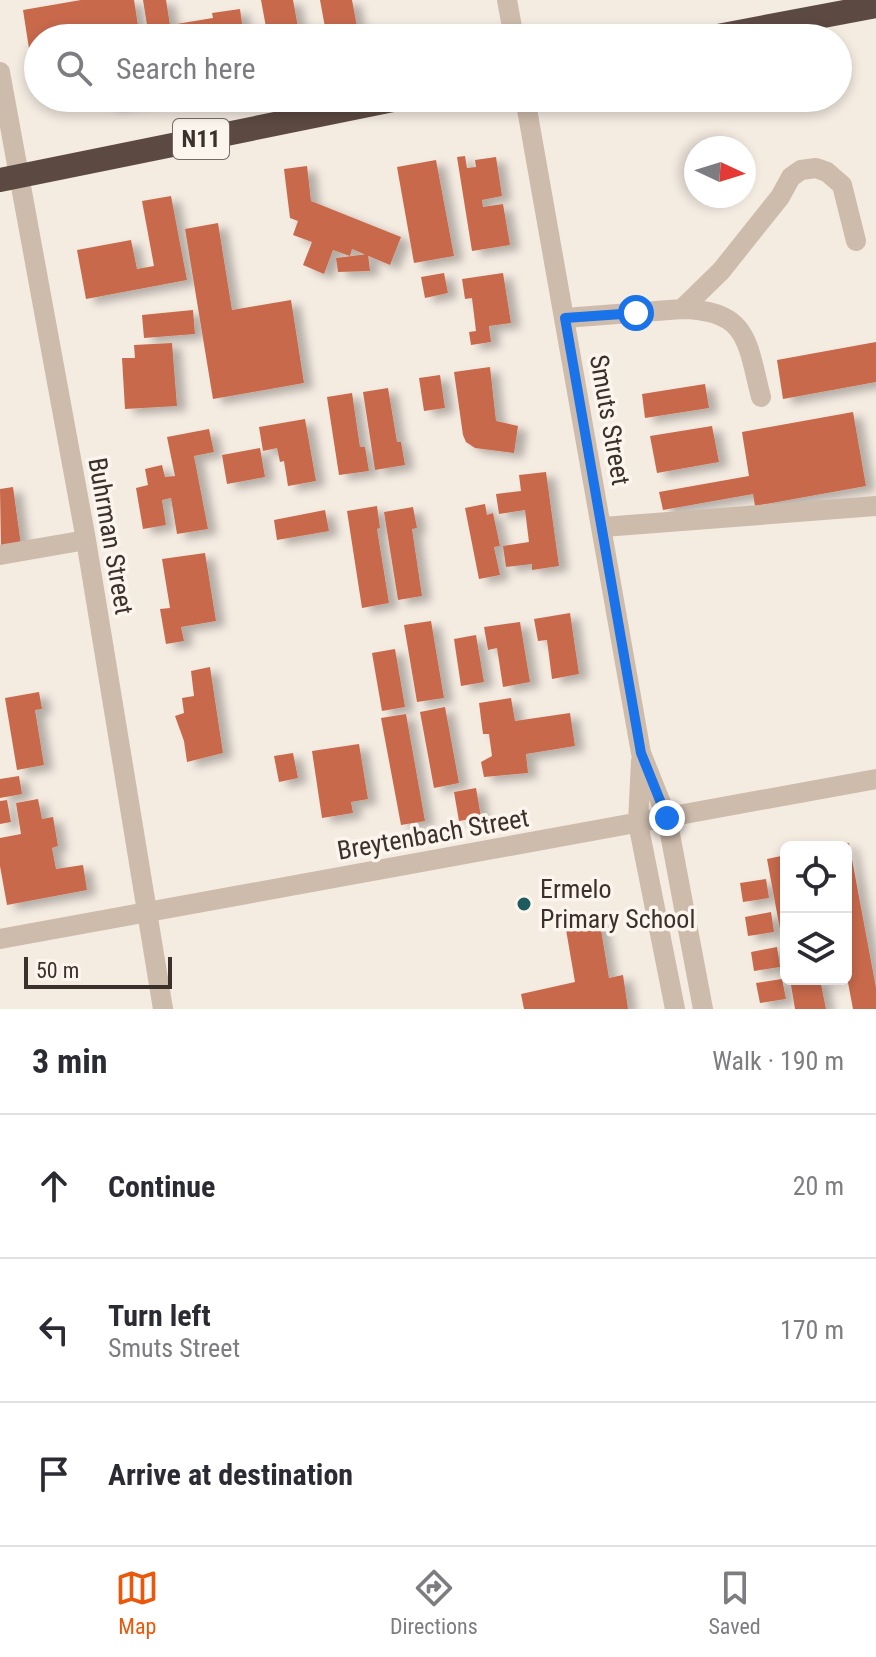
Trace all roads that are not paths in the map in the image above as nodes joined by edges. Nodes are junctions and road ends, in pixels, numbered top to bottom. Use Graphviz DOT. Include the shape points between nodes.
graph roads {
  1 [pos="507,0"];
  2 [pos="876,6"];
  3 [pos="511,24"];
  4 [pos="781,24"];
  5 [pos="0,72"];
  6 [pos="334,112"];
  7 [pos="528,112"];
  8 [pos="10,178"];
  9 [pos="856,241"];
  10 [pos="682,309"];
  11 [pos="565,318"];
  12 [pos="761,397"];
  13 [pos="876,506"];
  14 [pos="603,527"];
  15 [pos="86,540"];
  16 [pos="0,555"];
  17 [pos="641,753"];
  18 [pos="876,779"];
  19 [pos="667,818"];
  20 [pos="638,823"];
  21 [pos="148,912"];
  22 [pos="0,939"];
  23 [pos="163,1009"];
  24 [pos="675,1009"];
  25 [pos="703,1009"];
  1 -- 3 [label="street"];
  2 -- 4 [label="highway"];
  5 -- 8 [label="street, Buhrman Street"];
  6 -- 8 [label="highway, N11"];
  7 -- 11 [label="street, Smuts Street"];
  8 -- 15 [label="street, Buhrman Street"];
  9 -- 10 [label="street" via="842,185 827,172 801,170 721,271"];
  10 -- 11 [label="street"];
  10 -- 12 [label="street" via="703,309 736,323"];
  11 -- 14 [label="street, Smuts Street"];
  13 -- 14 [label="street"];
  14 -- 17 [label="street, Smuts Street"];
  15 -- 16 [label="street"];
  15 -- 21 [label="street, Buhrman Street"];
  17 -- 19 [label="street, Smuts Street"];
  17 -- 20 [label="street, Smuts Street"];
  18 -- 19 [label="street, Breytenbach Street"];
  19 -- 20 [label="street, Breytenbach Street"];
  19 -- 25 [label="street, Smuts Street"];
  20 -- 21 [label="street, Breytenbach Street"];
  20 -- 24 [label="street, Smuts Street"];
  21 -- 22 [label="street, Breytenbach Street"];
  21 -- 23 [label="street, Buhrman Street"];
}
